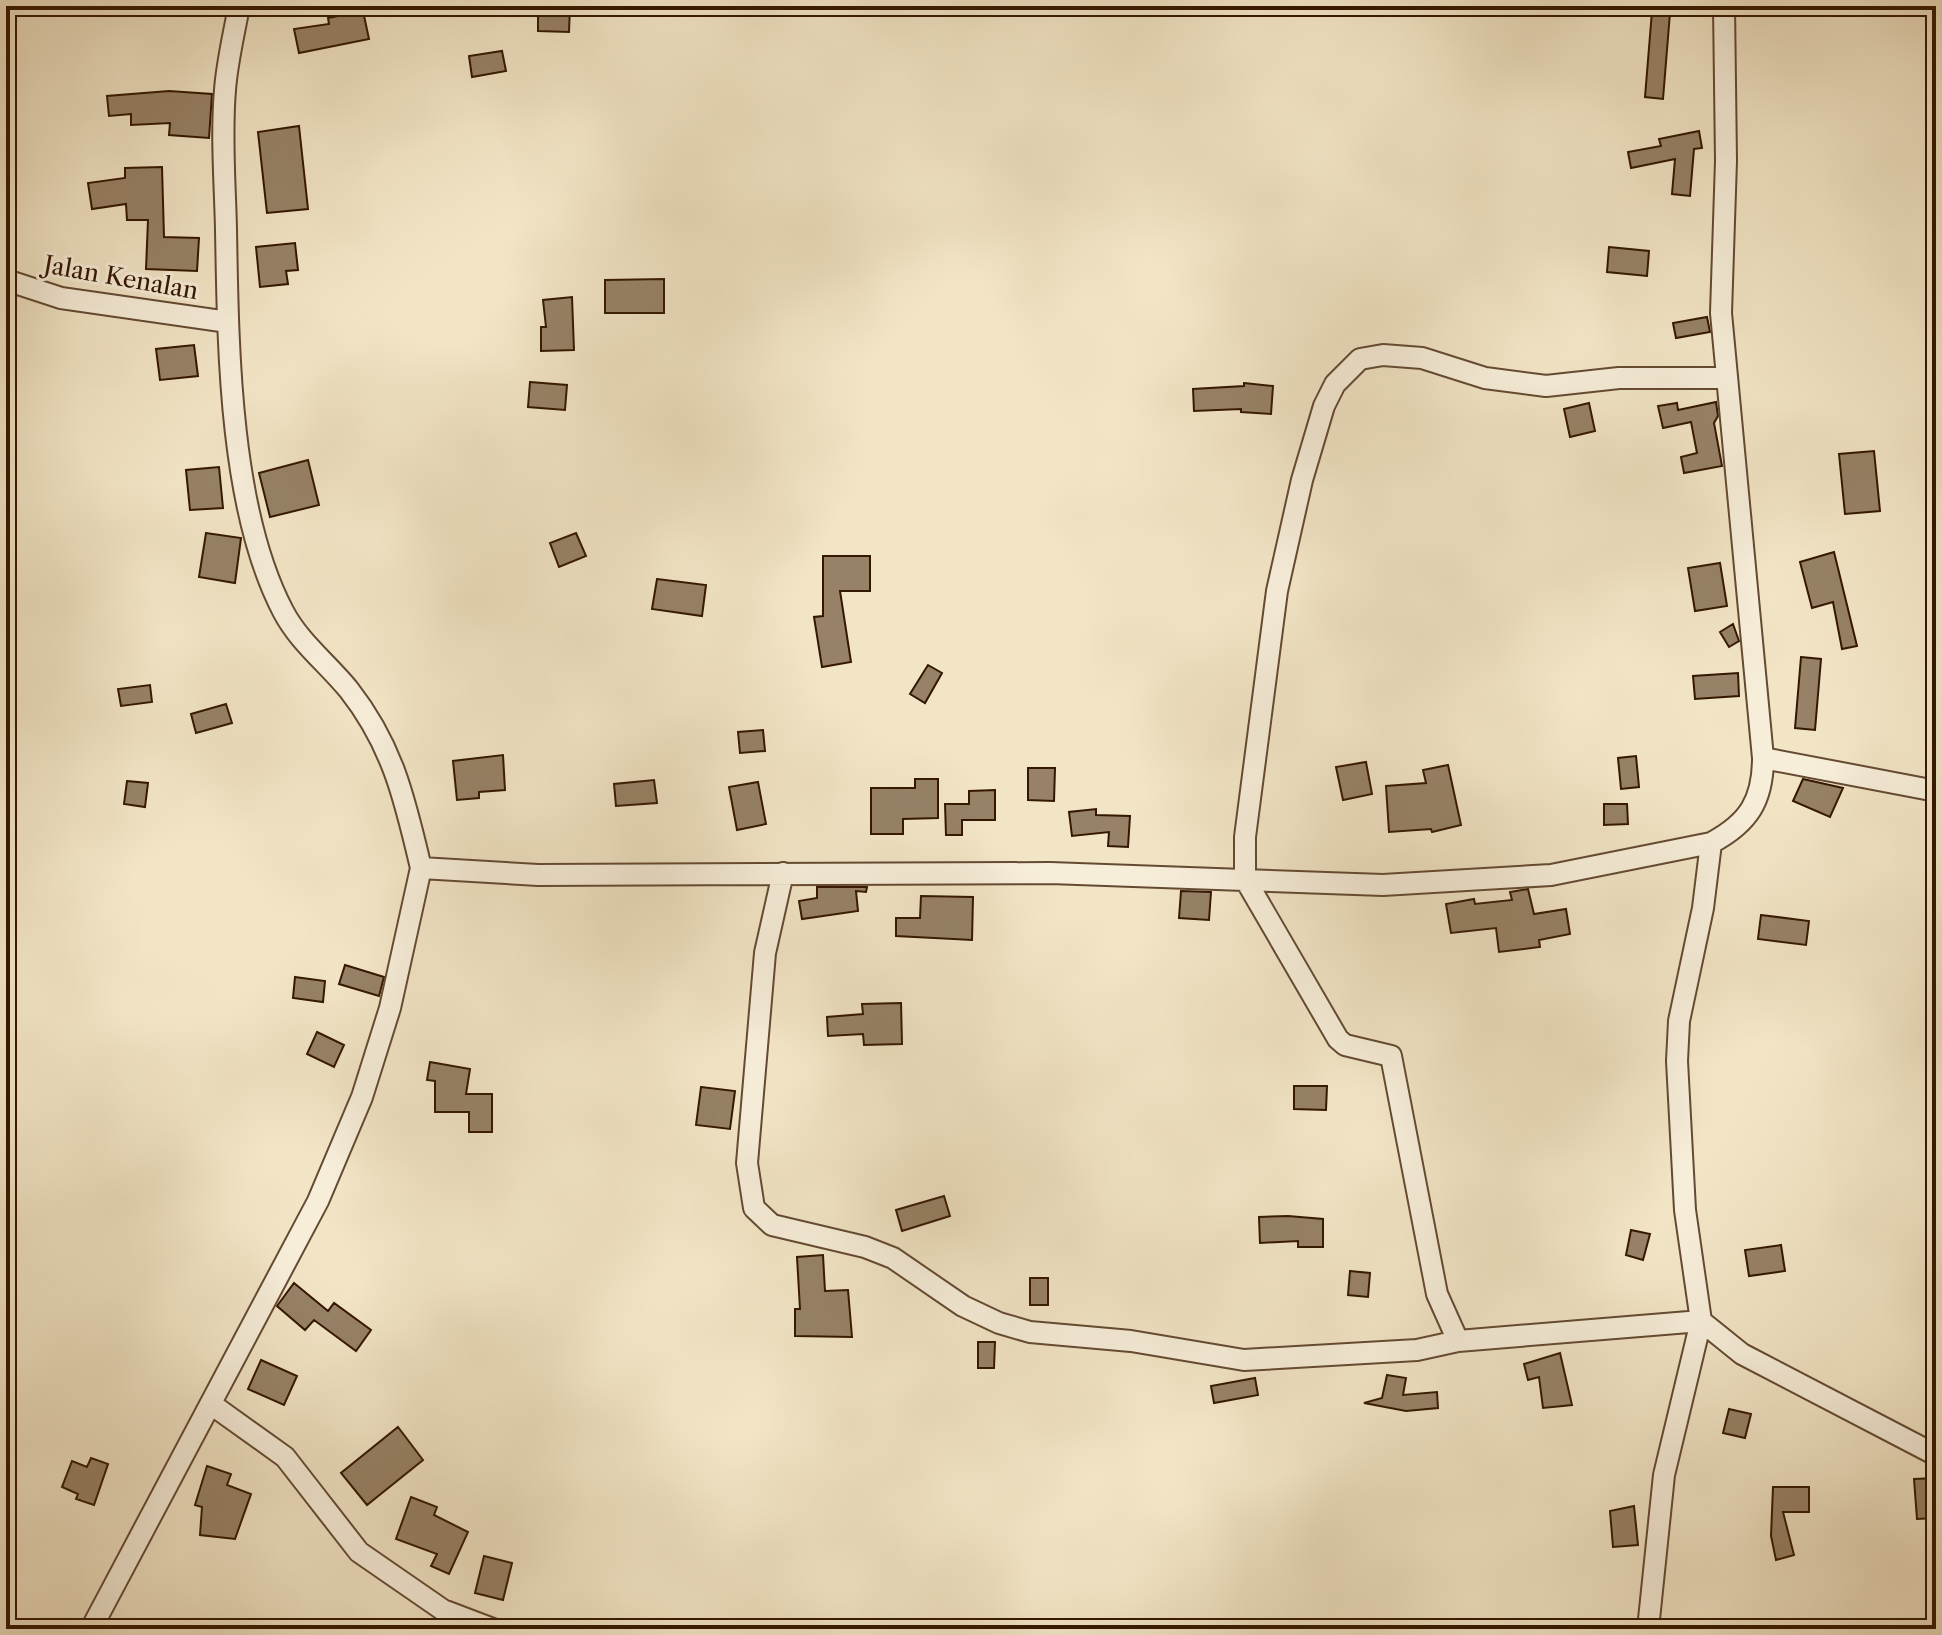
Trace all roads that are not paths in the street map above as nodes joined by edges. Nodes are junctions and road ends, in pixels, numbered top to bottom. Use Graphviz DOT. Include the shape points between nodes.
graph roads {
  1 [pos="239,6"];
  2 [pos="1724,6"];
  3 [pos="6,280"];
  4 [pos="228,322"];
  5 [pos="1726,378"];
  6 [pos="1763,758"];
  7 [pos="1936,791"];
  8 [pos="1711,843"];
  9 [pos="421,868"];
  10 [pos="783,873"];
  11 [pos="1245,879"];
  12 [pos="1701,1321"];
  13 [pos="1458,1341"];
  14 [pos="211,1404"];
  15 [pos="1936,1455"];
  16 [pos="91,1629"];
  17 [pos="493,1629"];
  18 [pos="1648,1629"];
  1 -- 4 [label="street" via="225,89"];
  2 -- 5 [label="street" via="1721,313"];
  3 -- 4 [label="street, Jalan Kenalan" via="61,298"];
  4 -- 9 [label="street" via="239,453 266,570 295,632 349,691 392,757"];
  5 -- 6 [label="street"];
  5 -- 11 [label="street" via="1619,378 1546,386 1485,378 1403,355 1360,359 1346,370 1320,418 1277,591 1245,837"];
  6 -- 7 [label="street"];
  6 -- 8 [label="street" via="1763,786 1752,812"];
  8 -- 11 [label="street" via="1551,875 1383,885"];
  8 -- 12 [label="street" via="1679,1021 1677,1061 1685,1210"];
  9 -- 10 [label="street" via="538,875"];
  9 -- 14 [label="street" via="390,1008 362,1097 318,1201"];
  10 -- 11 [label="street"];
  10 -- 13 [label="street" via="765,953 747,1163 754,1208 772,1225 893,1258 963,1306 1030,1332 1131,1341 1244,1360 1417,1350"];
  11 -- 13 [label="street" via="1338,1039 1391,1056 1437,1294"];
  12 -- 13 [label="street"];
  12 -- 15 [label="street" via="1742,1354"];
  12 -- 18 [label="street" via="1666,1461"];
  14 -- 16 [label="street"];
  14 -- 17 [label="street" via="285,1457 359,1552 443,1610"];
}
